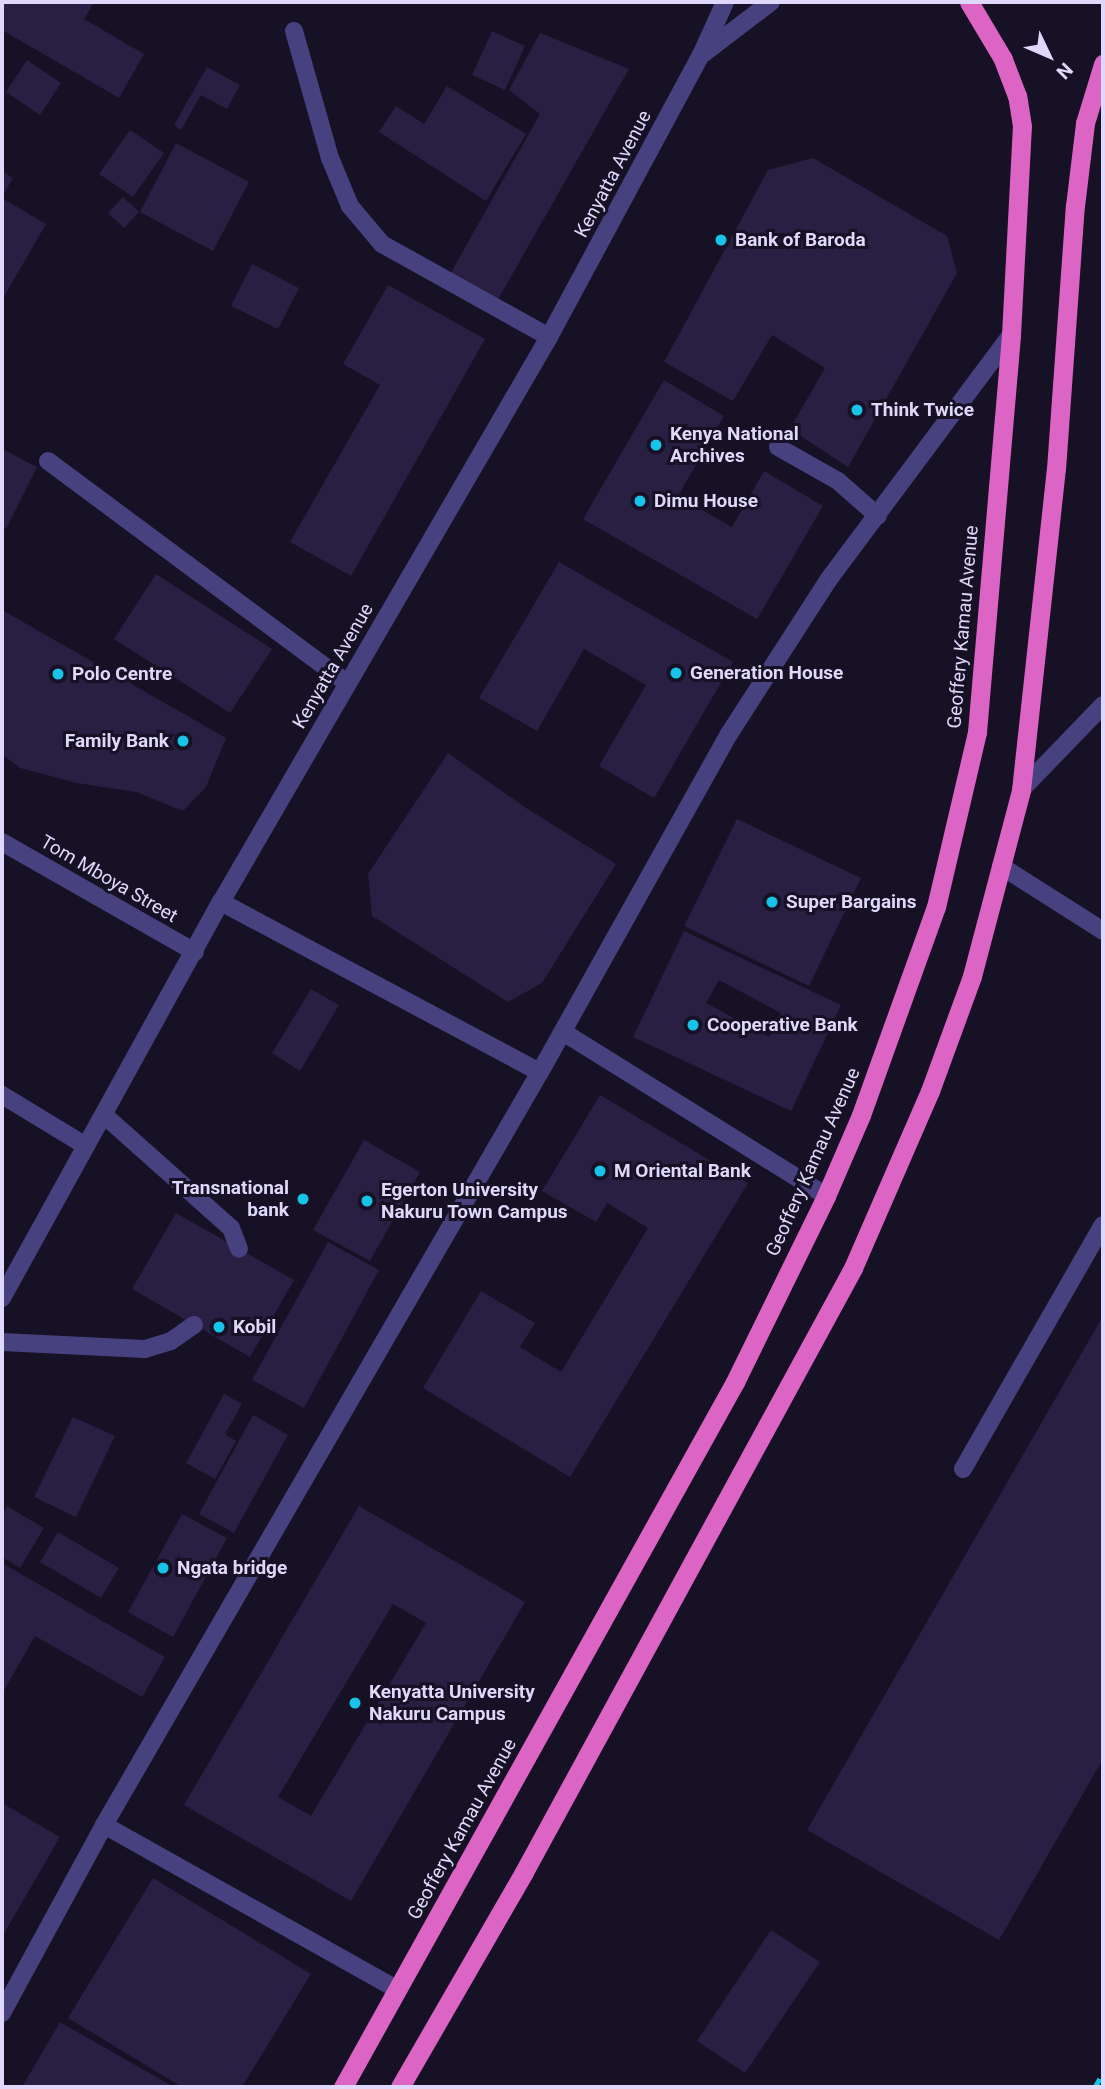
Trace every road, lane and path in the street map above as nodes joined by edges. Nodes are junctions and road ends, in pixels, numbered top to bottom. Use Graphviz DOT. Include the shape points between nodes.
graph roads {
  1 [pos="725,2"];
  2 [pos="771,2"];
  3 [pos="969,2"];
  4 [pos="294,31"];
  5 [pos="701,55"];
  6 [pos="1103,64"];
  7 [pos="1011,335"];
  8 [pos="549,338"];
  9 [pos="778,447"];
  10 [pos="48,461"];
  11 [pos="878,516"];
  12 [pos="347,683"];
  13 [pos="1103,705"];
  14 [pos="1021,790"];
  15 [pos="2,842"];
  16 [pos="1001,866"];
  17 [pos="221,902"];
  18 [pos="1103,931"];
  19 [pos="195,952"];
  20 [pos="563,1032"];
  21 [pos="540,1072"];
  22 [pos="2,1095"];
  23 [pos="104,1115"];
  24 [pos="86,1146"];
  25 [pos="826,1196"];
  26 [pos="1103,1225"];
  27 [pos="239,1249"];
  28 [pos="2,1298"];
  29 [pos="194,1325"];
  30 [pos="2,1342"];
  31 [pos="962,1469"];
  32 [pos="104,1825"];
  33 [pos="398,1990"];
  34 [pos="2,2013"];
  35 [pos="342,2087"];
  36 [pos="400,2087"];
  1 -- 5 [label="street, Kenyatta Avenue"];
  2 -- 5 [label="street, Kenyatta Avenue"];
  3 -- 7 [label="highway, Geoffery Kamau Avenue" via="1003,59 1022,125"];
  4 -- 8 [label="street" via="330,158 350,206 382,244"];
  5 -- 8 [label="street, Kenyatta Avenue"];
  6 -- 14 [label="highway" via="1085,123 1075,206 1056,469"];
  7 -- 11 [label="street"];
  7 -- 25 [label="highway, Geoffery Kamau Avenue" via="977,732 936,907 894,1030"];
  8 -- 12 [label="street, Kenyatta Avenue"];
  9 -- 11 [label="street" via="838,481"];
  10 -- 12 [label="street"];
  11 -- 20 [label="street" via="829,579 729,734"];
  12 -- 17 [label="street, Kenyatta Avenue"];
  13 -- 14 [label="street"];
  14 -- 16 [label="highway"];
  15 -- 19 [label="street, Tom Mboya Street"];
  16 -- 18 [label="street"];
  16 -- 36 [label="highway" via="972,976 930,1091 853,1268 524,1872"];
  17 -- 19 [label="street, Kenyatta Avenue"];
  17 -- 21 [label="street"];
  19 -- 23 [label="street, Kenyatta Avenue"];
  20 -- 21 [label="street"];
  20 -- 25 [label="street"];
  21 -- 32 [label="street"];
  22 -- 24 [label="street"];
  23 -- 24 [label="street, Kenyatta Avenue"];
  23 -- 27 [label="street" via="231,1228"];
  24 -- 28 [label="street, Kenyatta Avenue"];
  25 -- 33 [label="highway, Geoffery Kamau Avenue" via="735,1382"];
  26 -- 31 [label="street"];
  29 -- 30 [label="street" via="171,1341 145,1349"];
  32 -- 33 [label="street"];
  32 -- 34 [label="street"];
  33 -- 35 [label="highway, Geoffery Kamau Avenue"];
}
